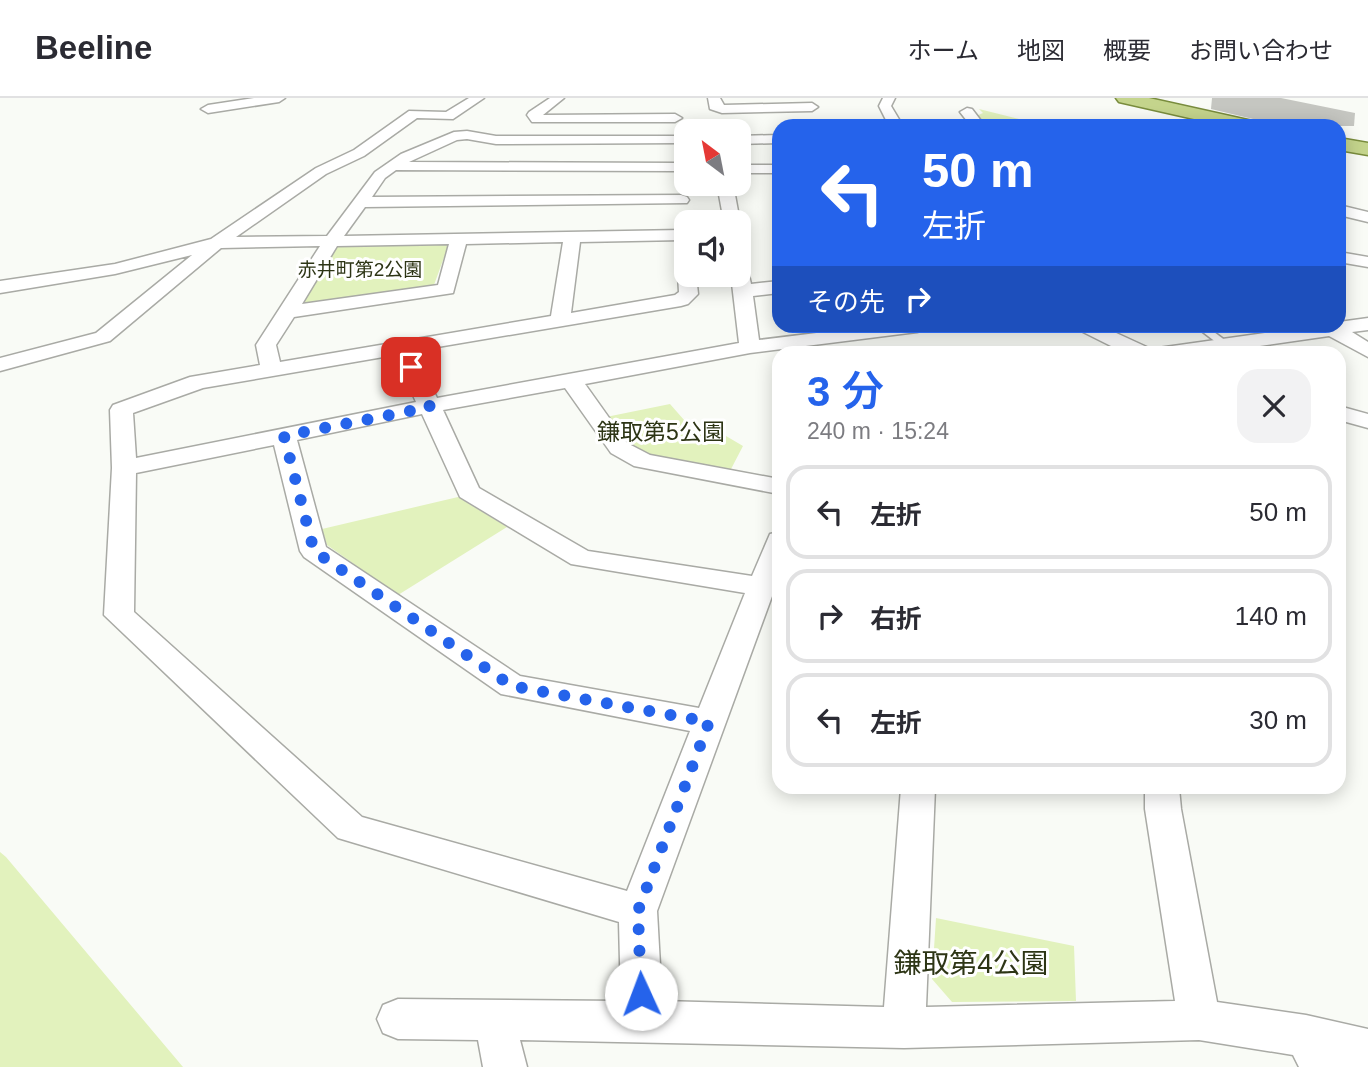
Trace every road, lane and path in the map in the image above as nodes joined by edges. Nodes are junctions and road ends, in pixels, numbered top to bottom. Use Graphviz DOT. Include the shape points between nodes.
graph roads {
  1 [pos="279,98"];
  2 [pos="478,98"];
  3 [pos="558,98"];
  4 [pos="714,98"];
  5 [pos="889,98"];
  6 [pos="1125,98"];
  7 [pos="675,99"];
  8 [pos="812,107"];
  9 [pos="208,109"];
  10 [pos="967,112"];
  11 [pos="675,118"];
  12 [pos="892,119"];
  13 [pos="972,119"];
  14 [pos="1219,119"];
  15 [pos="772,139"];
  16 [pos="674,140"];
  17 [pos="751,140"];
  18 [pos="1346,145"];
  19 [pos="1368,149"];
  20 [pos="391,166"];
  21 [pos="751,169"];
  22 [pos="772,169"];
  23 [pos="681,196"];
  24 [pos="681,200"];
  25 [pos="360,202"];
  26 [pos="682,210"];
  27 [pos="1346,212"];
  28 [pos="1368,217"];
  29 [pos="572,237"];
  30 [pos="459,238"];
  31 [pos="332,241"];
  32 [pos="217,243"];
  33 [pos="1346,258"];
  34 [pos="1368,262"];
  35 [pos="0,287"];
  36 [pos="688,287"];
  37 [pos="742,287"];
  38 [pos="772,288"];
  39 [pos="743,291"];
  40 [pos="286,312"];
  41 [pos="561,318"];
  42 [pos="1368,324"];
  43 [pos="1346,327"];
  44 [pos="861,333"];
  45 [pos="1101,333"];
  46 [pos="1210,333"];
  47 [pos="1303,333"];
  48 [pos="1339,333"];
  49 [pos="1225,344"];
  50 [pos="1128,346"];
  51 [pos="1211,346"];
  52 [pos="402,347"];
  53 [pos="750,347"];
  54 [pos="1368,351"];
  55 [pos="0,365"];
  56 [pos="271,369"];
  57 [pos="572,380"];
  58 [pos="430,407"];
  59 [pos="1346,415"];
  60 [pos="1368,421"];
  61 [pos="284,436"];
  62 [pos="124,468"];
  63 [pos="772,486"];
  64 [pos="772,557"];
  65 [pos="760,586"];
  66 [pos="709,722"];
  67 [pos="918,794"];
  68 [pos="1162,794"];
  69 [pos="638,911"];
  70 [pos="397,1019"];
  71 [pos="1199,1020"];
  72 [pos="495,1021"];
  73 [pos="642,1021"];
  74 [pos="904,1028"];
  75 [pos="1368,1050"];
  76 [pos="1313,1051"];
  77 [pos="505,1067"];
  1 -- 9 [label="street"];
  2 -- 32 [label="street" via="448,116 414,114"];
  3 -- 11 [label="street" via="534,115 537,120"];
  4 -- 8 [label="street" via="715,106 722,108"];
  5 -- 12 [label="street" via="885,106"];
  6 -- 14 [label="main road"];
  7 -- 11 [label="street"];
  10 -- 13 [label="street"];
  15 -- 17 [label="street"];
  16 -- 20 [label="street" via="454,136"];
  18 -- 19 [label="main road"];
  20 -- 24 [label="street"];
  20 -- 25 [label="street"];
  21 -- 22 [label="street"];
  23 -- 24 [label="street"];
  24 -- 25 [label="street"];
  24 -- 26 [label="street"];
  24 -- 29 [label="street"];
  25 -- 31 [label="street"];
  27 -- 28 [label="street"];
  29 -- 30 [label="street"];
  29 -- 41 [label="street"];
  30 -- 31 [label="street"];
  30 -- 40 [label="street" via="446,289"];
  31 -- 32 [label="street"];
  31 -- 40 [label="street"];
  32 -- 35 [label="street" via="115,269"];
  32 -- 55 [label="street" via="103,337"];
  33 -- 34 [label="street"];
  36 -- 41 [label="street" via="689,294 681,300"];
  37 -- 39 [label="street"];
  38 -- 39 [label="street"];
  39 -- 53 [label="street"];
  40 -- 56 [label="street" via="266,345"];
  41 -- 52 [label="street"];
  42 -- 43 [label="street"];
  44 -- 53 [label="street"];
  45 -- 50 [label="street"];
  46 -- 49 [label="lane"];
  47 -- 49 [label="street"];
  48 -- 54 [label="street"];
  49 -- 51 [label="street"];
  52 -- 56 [label="street"];
  52 -- 58 [label="street"];
  53 -- 57 [label="street"];
  56 -- 62 [label="street" via="198,382 121,410"];
  57 -- 58 [label="street"];
  57 -- 63 [label="street" via="619,448 643,461"];
  58 -- 61 [label="street"];
  58 -- 65 [label="street" via="469,492 581,558"];
  59 -- 60 [label="street"];
  61 -- 62 [label="street"];
  61 -- 66 [label="street" via="314,551 512,686"];
  62 -- 69 [label="street" via="119,615 351,828"];
  64 -- 65 [label="street"];
  65 -- 66 [label="street"];
  66 -- 69 [label="street"];
  67 -- 74 [label="street"];
  68 -- 71 [label="street"];
  69 -- 73 [label="street"];
  70 -- 72 [label="street"];
  71 -- 74 [label="street"];
  71 -- 76 [label="street"];
  72 -- 73 [label="street"];
  72 -- 77 [label="street"];
  73 -- 74 [label="street"];
  75 -- 76 [label="street"];
}
